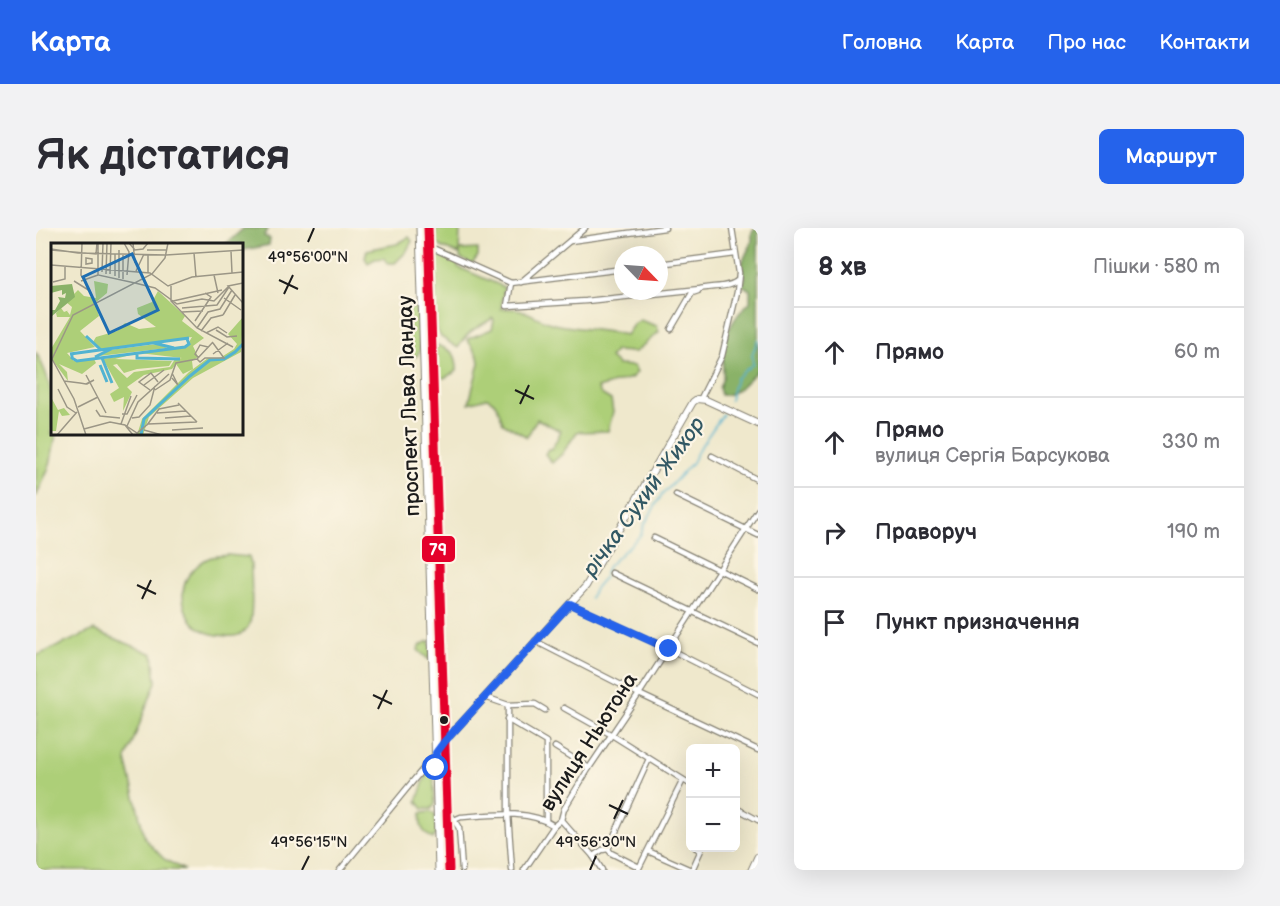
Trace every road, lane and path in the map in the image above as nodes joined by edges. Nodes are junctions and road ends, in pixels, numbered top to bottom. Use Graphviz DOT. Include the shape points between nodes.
graph roads {
  1 [pos="420,228"];
  2 [pos="428,228"];
  3 [pos="585,228"];
  4 [pos="665,228"];
  5 [pos="732,228"];
  6 [pos="570,241"];
  7 [pos="428,246"];
  8 [pos="735,254"];
  9 [pos="668,263"];
  10 [pos="614,269"];
  11 [pos="738,280"];
  12 [pos="521,282"];
  13 [pos="511,283"];
  14 [pos="700,289"];
  15 [pos="422,313"];
  16 [pos="431,313"];
  17 [pos="671,329"];
  18 [pos="699,399"];
  19 [pos="758,424"];
  20 [pos="712,456"];
  21 [pos="758,480"];
  22 [pos="676,495"];
  23 [pos="758,510"];
  24 [pos="745,529"];
  25 [pos="758,535"];
  26 [pos="654,538"];
  27 [pos="720,571"];
  28 [pos="612,573"];
  29 [pos="758,589"];
  30 [pos="570,604"];
  31 [pos="692,611"];
  32 [pos="535,641"];
  33 [pos="758,643"];
  34 [pos="669,649"];
  35 [pos="442,666"];
  36 [pos="433,667"];
  37 [pos="639,694"];
  38 [pos="758,694"];
  39 [pos="485,697"];
  40 [pos="508,705"];
  41 [pos="564,708"];
  42 [pos="545,710"];
  43 [pos="507,719"];
  44 [pos="612,735"];
  45 [pos="445,741"];
  46 [pos="555,747"];
  47 [pos="758,750"];
  48 [pos="436,753"];
  49 [pos="649,759"];
  50 [pos="425,766"];
  51 [pos="436,768"];
  52 [pos="589,768"];
  53 [pos="683,780"];
  54 [pos="686,782"];
  55 [pos="447,807"];
  56 [pos="740,811"];
  57 [pos="508,814"];
  58 [pos="454,820"];
  59 [pos="546,820"];
  60 [pos="561,820"];
  61 [pos="758,820"];
  62 [pos="554,826"];
  63 [pos="608,849"];
  64 [pos="648,851"];
  65 [pos="701,852"];
  66 [pos="593,856"];
  67 [pos="758,857"];
  68 [pos="639,868"];
  69 [pos="340,870"];
  70 [pos="439,870"];
  71 [pos="448,870"];
  72 [pos="462,870"];
  73 [pos="512,870"];
  74 [pos="524,870"];
  75 [pos="602,870"];
  76 [pos="690,870"];
  77 [pos="752,870"];
  1 -- 15 [label="main road, проспект Льва Ландау"];
  2 -- 7 [label="main road, проспект Льва Ландау"];
  3 -- 6 [label="street"];
  4 -- 6 [label="street"];
  5 -- 8 [label="street"];
  6 -- 12 [label="street"];
  7 -- 13 [label="street"];
  7 -- 16 [label="main road, проспект Льва Ландау"];
  8 -- 9 [label="street"];
  8 -- 11 [label="street"];
  10 -- 12 [label="street"];
  11 -- 14 [label="street" via="729,286"];
  11 -- 18 [label="street" via="722,356"];
  12 -- 13 [label="street"];
  13 -- 14 [label="street" via="507,306"];
  14 -- 17 [label="street" via="692,293"];
  15 -- 16 [label="main road"];
  15 -- 36 [label="main road, проспект Льва Ландау"];
  16 -- 35 [label="main road, проспект Льва Ландау"];
  18 -- 19 [label="main road"];
  18 -- 30 [label="main road" via="690,406 593,576"];
  20 -- 21 [label="street"];
  22 -- 24 [label="street"];
  23 -- 24 [label="street, вулиця Ньютона"];
  24 -- 25 [label="street"];
  24 -- 27 [label="street, вулиця Ньютона"];
  26 -- 27 [label="street"];
  27 -- 29 [label="street"];
  27 -- 31 [label="street, вулиця Ньютона"];
  28 -- 31 [label="street"];
  30 -- 32 [label="main road"];
  30 -- 34 [label="street"];
  31 -- 33 [label="street"];
  31 -- 34 [label="street, вулиця Ньютона"];
  32 -- 37 [label="street"];
  32 -- 39 [label="main road"];
  34 -- 37 [label="street, вулиця Ньютона"];
  34 -- 38 [label="street"];
  35 -- 36 [label="main road"];
  35 -- 45 [label="main road, проспект Льва Ландау"];
  36 -- 48 [label="main road, проспект Льва Ландау"];
  37 -- 44 [label="street, вулиця Ньютона"];
  37 -- 47 [label="street"];
  39 -- 40 [label="street"];
  39 -- 45 [label="main road"];
  40 -- 42 [label="street" via="535,704"];
  40 -- 43 [label="street"];
  41 -- 44 [label="street"];
  43 -- 57 [label="street"];
  43 -- 59 [label="street" via="546,742"];
  44 -- 49 [label="street"];
  44 -- 52 [label="street, вулиця Ньютона"];
  45 -- 48 [label="main road"];
  45 -- 55 [label="main road, проспект Льва Ландау"];
  46 -- 52 [label="street"];
  48 -- 50 [label="street"];
  48 -- 51 [label="main road, проспект Льва Ландау"];
  49 -- 53 [label="street"];
  49 -- 63 [label="street"];
  50 -- 51 [label="main road"];
  50 -- 69 [label="street"];
  51 -- 70 [label="main road, проспект Льва Ландау"];
  52 -- 60 [label="street, вулиця Ньютона"];
  53 -- 54 [label="street"];
  53 -- 64 [label="street"];
  55 -- 58 [label="street"];
  55 -- 71 [label="main road, проспект Льва Ландау"];
  56 -- 61 [label="street"];
  57 -- 58 [label="street"];
  57 -- 59 [label="street"];
  57 -- 73 [label="street"];
  58 -- 72 [label="street" via="459,828"];
  59 -- 62 [label="street"];
  60 -- 62 [label="street, вулиця Ньютона"];
  60 -- 66 [label="street"];
  62 -- 74 [label="street, вулиця Ньютона"];
  63 -- 66 [label="street"];
  63 -- 68 [label="street"];
  64 -- 68 [label="street"];
  64 -- 76 [label="street"];
  65 -- 76 [label="street"];
  66 -- 75 [label="street"];
  67 -- 77 [label="main road"];
}
